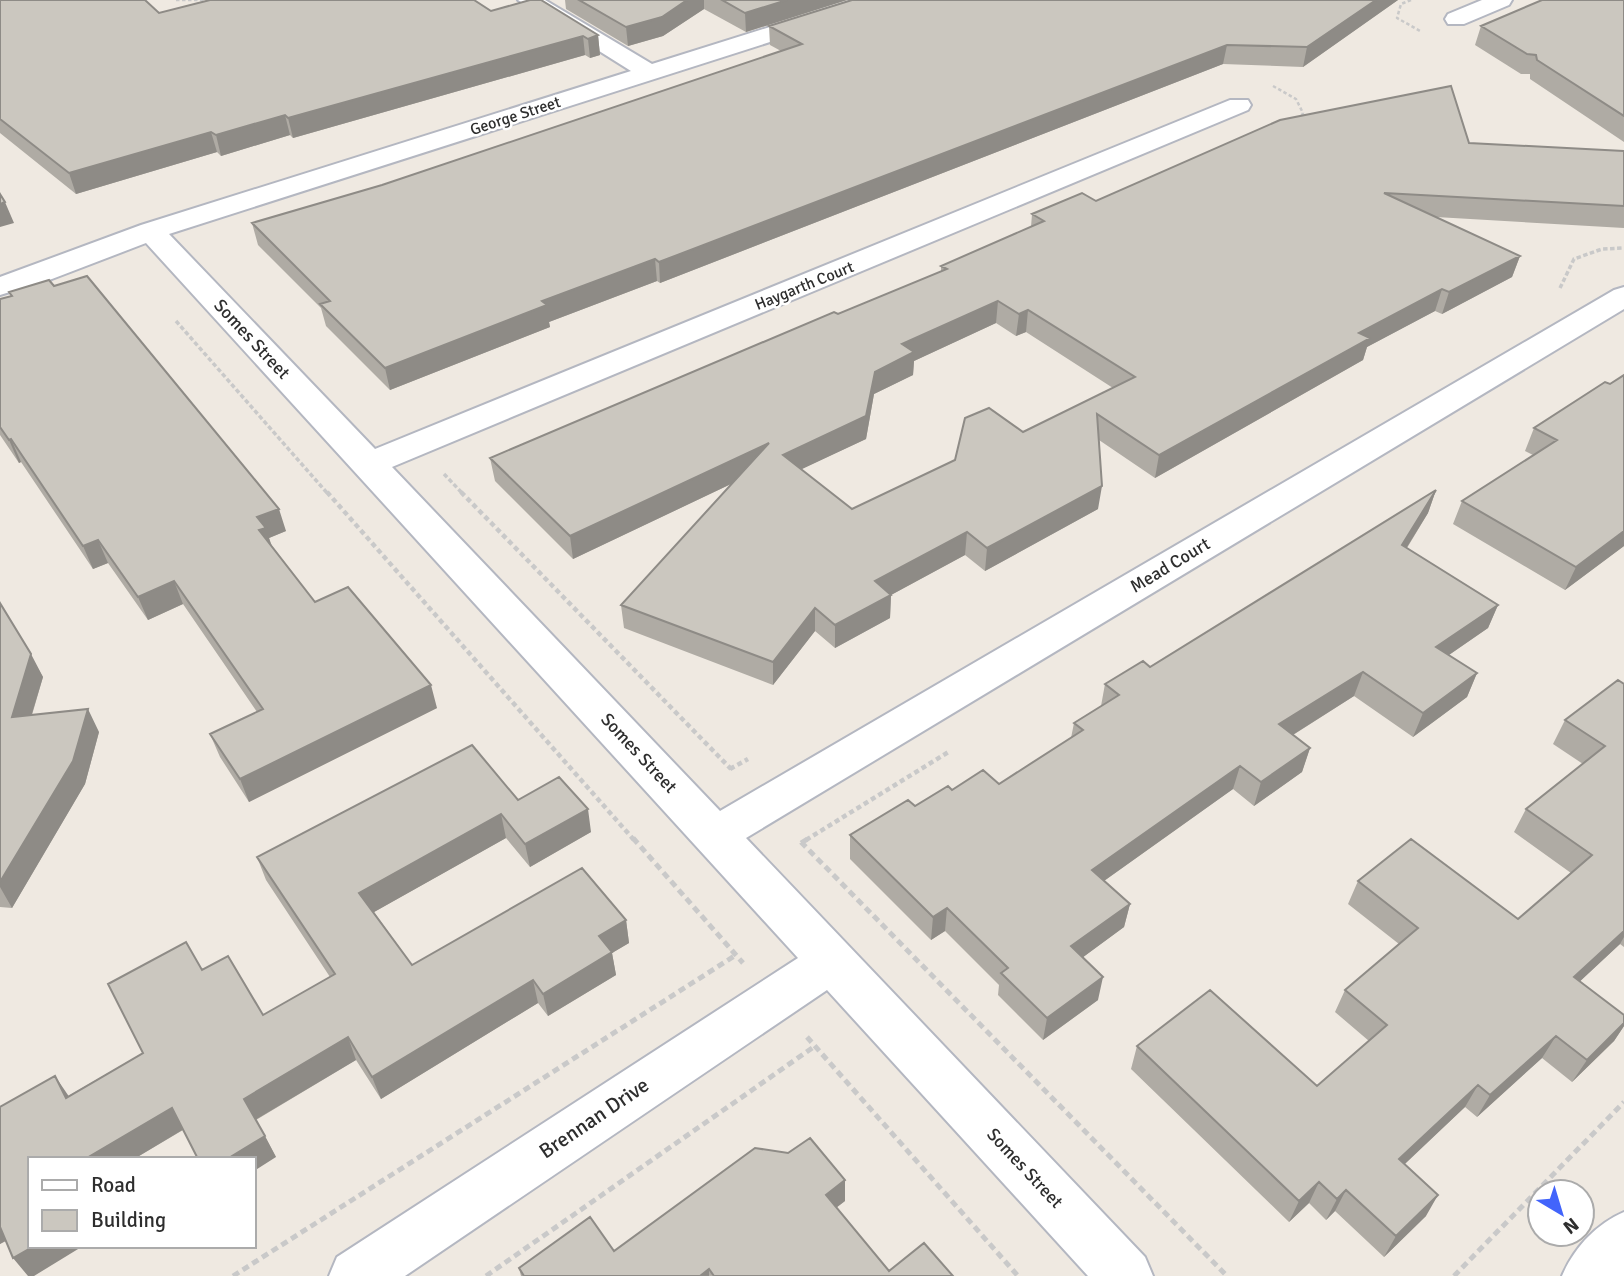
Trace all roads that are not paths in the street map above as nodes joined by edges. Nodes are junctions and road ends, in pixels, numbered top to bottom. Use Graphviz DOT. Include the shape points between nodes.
graph roads {
  1 [pos="529,0"];
  2 [pos="878,0"];
  3 [pos="1501,0"];
  4 [pos="1456,19"];
  5 [pos="649,72"];
  6 [pos="1239,105"];
  7 [pos="151,231"];
  8 [pos="0,271"];
  9 [pos="0,286"];
  10 [pos="1624,296"];
  11 [pos="369,464"];
  12 [pos="716,835"];
  13 [pos="832,961"];
  14 [pos="1624,1239"];
  15 [pos="357,1276"];
  16 [pos="1125,1276"];
  17 [pos="1590,1276"];
  1 -- 5 [label="street"];
  2 -- 5 [label="street, George Street"];
  3 -- 4 [label="street"];
  5 -- 7 [label="street, George Street"];
  6 -- 11 [label="street, Haygarth Court"];
  7 -- 8 [label="street, George Street"];
  7 -- 9 [label="street, George Street"];
  7 -- 11 [label="street, Somes Street"];
  10 -- 12 [label="street, Mead Court"];
  11 -- 12 [label="street, Somes Street"];
  12 -- 13 [label="street, Somes Street"];
  13 -- 15 [label="street, Brennan Drive"];
  13 -- 16 [label="street, Somes Street"];
  14 -- 17 [label="street"];
}
